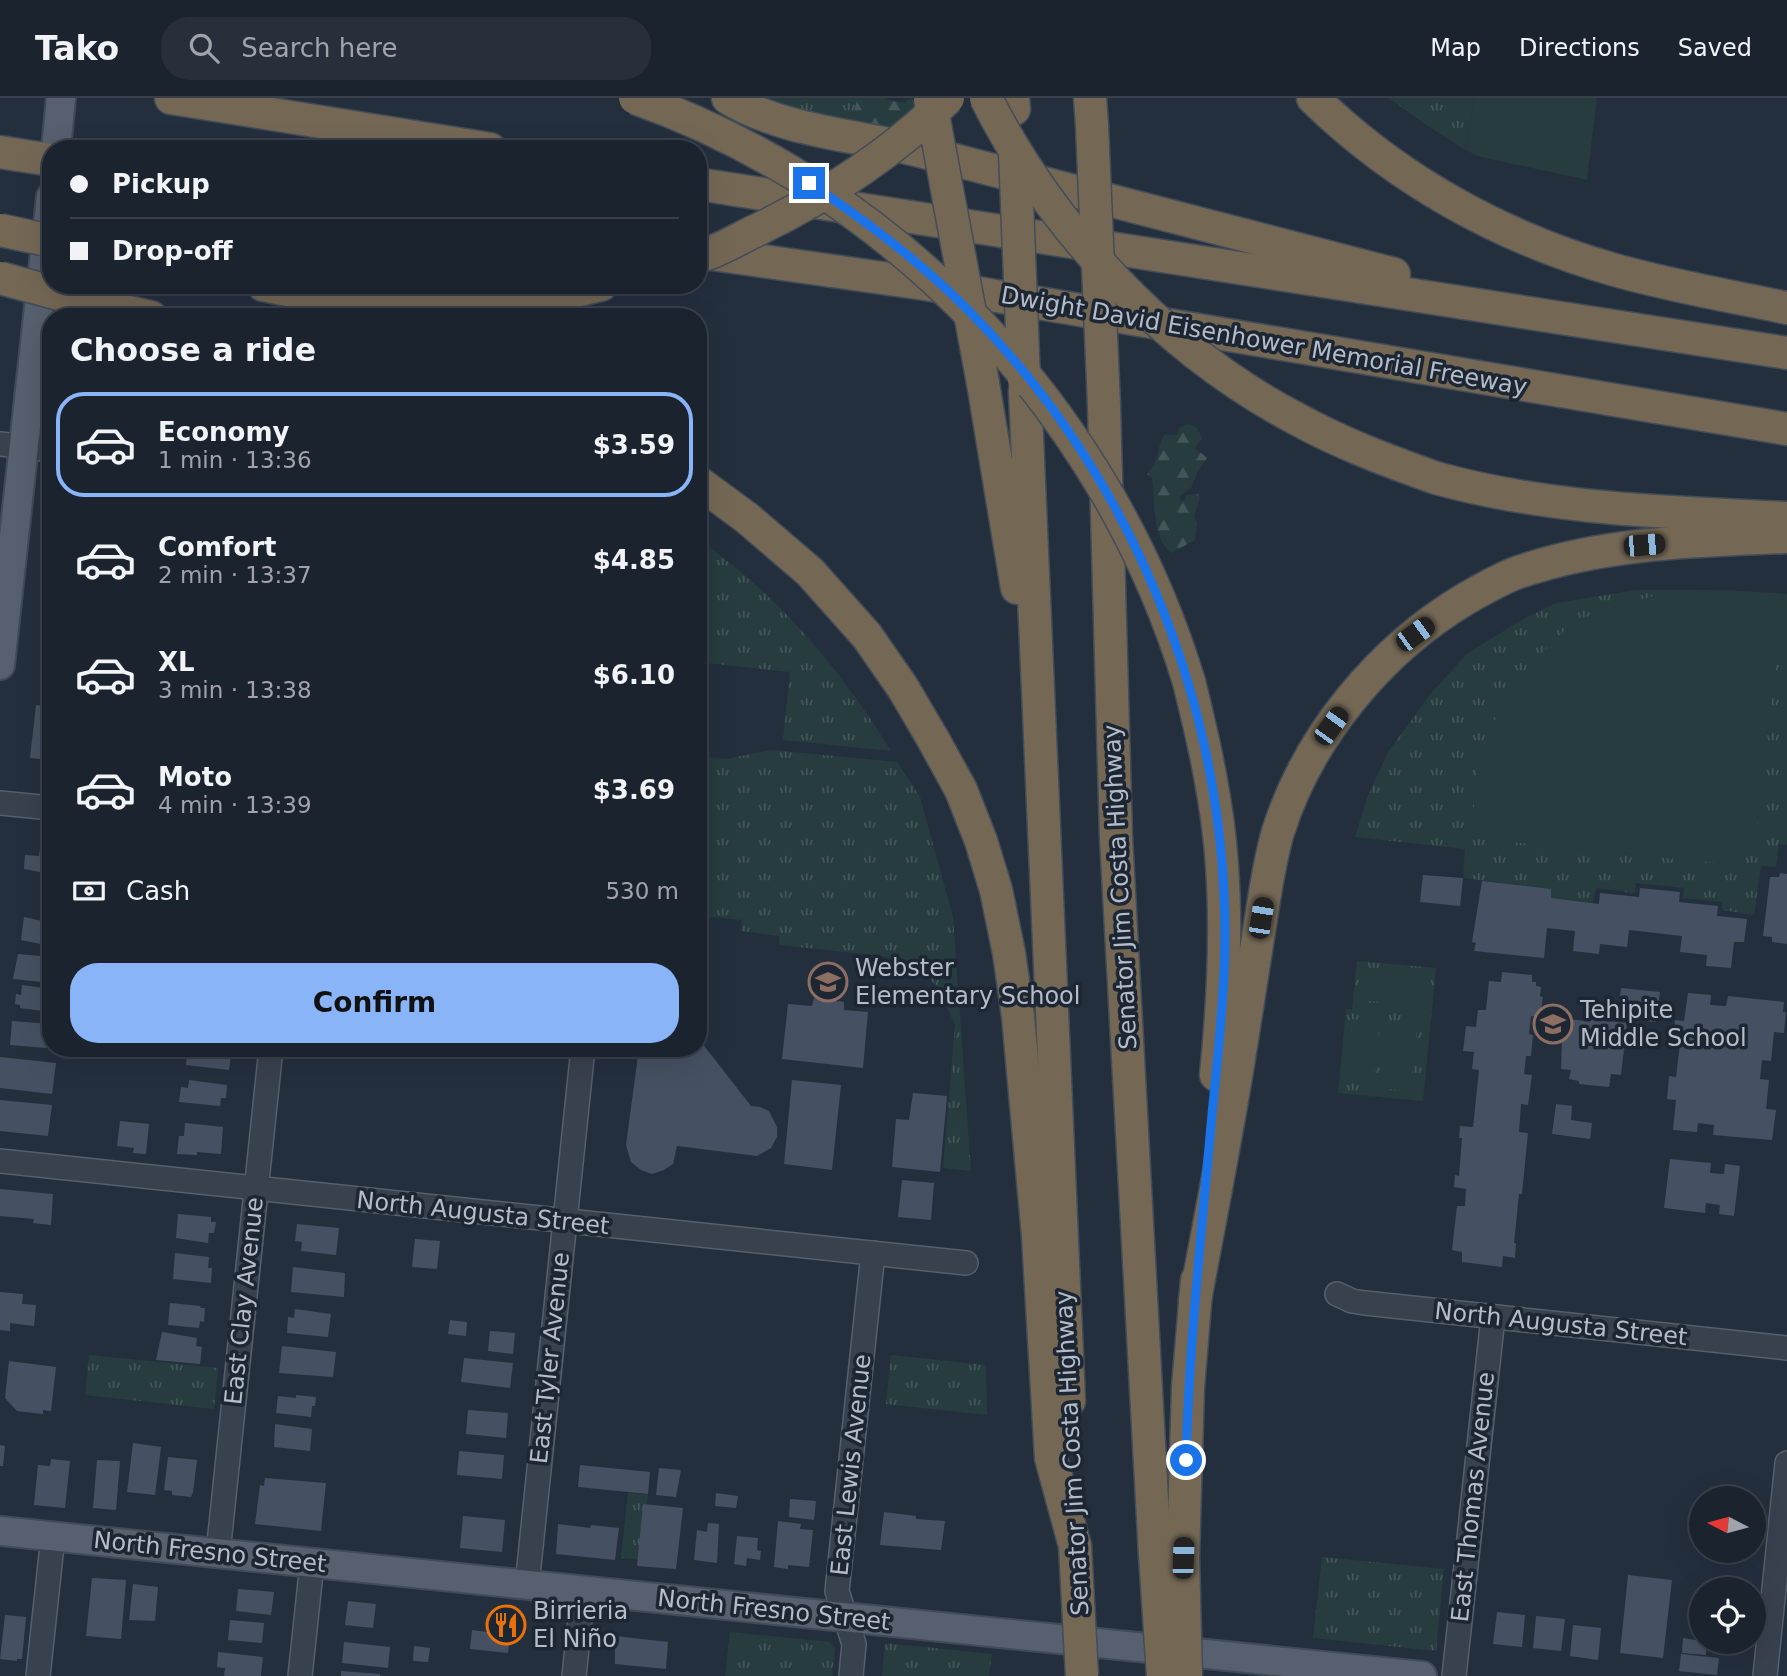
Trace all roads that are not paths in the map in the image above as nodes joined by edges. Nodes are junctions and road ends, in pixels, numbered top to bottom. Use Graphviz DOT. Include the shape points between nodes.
graph roads {
  1 [pos="61,98"];
  2 [pos="171,98"];
  3 [pos="635,98"];
  4 [pos="728,98"];
  5 [pos="930,98"];
  6 [pos="948,98"];
  7 [pos="1313,98"];
  8 [pos="1004,102"];
  9 [pos="1091,112"];
  10 [pos="57,140"];
  11 [pos="434,140"];
  12 [pos="0,152"];
  13 [pos="42,159"];
  14 [pos="707,185"];
  15 [pos="0,230"];
  16 [pos="42,239"];
  17 [pos="707,251"];
  18 [pos="707,256"];
  19 [pos="0,278"];
  20 [pos="42,284"];
  21 [pos="42,289"];
  22 [pos="59,294"];
  23 [pos="316,294"];
  24 [pos="548,294"];
  25 [pos="112,308"];
  26 [pos="1787,308"];
  27 [pos="1558,317"];
  28 [pos="1787,353"];
  29 [pos="1787,429"];
  30 [pos="25,447"];
  31 [pos="707,489"];
  32 [pos="1787,518"];
  33 [pos="1787,537"];
  34 [pos="0,665"];
  35 [pos="1039,719"];
  36 [pos="0,803"];
  37 [pos="42,807"];
  38 [pos="270,1057"];
  39 [pos="582,1057"];
  40 [pos="0,1161"];
  41 [pos="256,1188"];
  42 [pos="564,1221"];
  43 [pos="873,1253"];
  44 [pos="966,1263"];
  45 [pos="1337,1294"];
  46 [pos="1195,1300"];
  47 [pos="1493,1317"];
  48 [pos="1787,1348"];
  49 [pos="1787,1463"];
  50 [pos="0,1531"];
  51 [pos="53,1536"];
  52 [pos="1075,1546"];
  53 [pos="218,1553"];
  54 [pos="1169,1557"];
  55 [pos="312,1563"];
  56 [pos="527,1585"];
  57 [pos="583,1591"];
  58 [pos="846,1617"];
  59 [pos="38,1676"];
  60 [pos="300,1676"];
  61 [pos="574,1676"];
  62 [pos="851,1676"];
  63 [pos="1083,1676"];
  64 [pos="1163,1676"];
  65 [pos="1185,1676"];
  66 [pos="1422,1676"];
  67 [pos="1454,1676"];
  68 [pos="1765,1676"];
  1 -- 10 [label="main road"];
  2 -- 11 [label="highway"];
  3 -- 46 [label="highway, bridge" via="715,131 809,183 888,239 966,308 1034,386 1082,452 1160,599 1189,681 1212,785 1225,936"];
  4 -- 27 [label="highway" via="772,118 904,147"];
  5 -- 35 [label="highway, bridge"];
  6 -- 17 [label="highway, bridge" via="861,170 765,226"];
  7 -- 26 [label="highway" via="1407,176 1503,228 1616,270"];
  8 -- 32 [label="highway, bridge" via="1023,165 1089,251 1196,353 1293,418 1383,459 1513,497 1593,508"];
  8 -- 35 [label="highway, Senator Jim Costa Highway, bridge" via="1025,391"];
  9 -- 54 [label="highway, Senator Jim Costa Highway, bridge" via="1116,837"];
  12 -- 13 [label="highway"];
  14 -- 27 [label="highway"];
  15 -- 16 [label="highway, bridge"];
  18 -- 29 [label="highway, Dwight David Eisenhower Memorial Freeway" via="925,284"];
  19 -- 21 [label="highway, bridge"];
  20 -- 30 [label="main road"];
  22 -- 25 [label="highway, bridge"];
  23 -- 24 [label="highway" via="360,301 444,304"];
  27 -- 28 [label="highway"];
  30 -- 34 [label="main road"];
  31 -- 52 [label="highway" via="810,572 867,636 933,739 961,790 981,841 998,903 1018,1016 1038,1236 1051,1458"];
  33 -- 46 [label="highway" via="1623,547 1519,572 1448,610 1384,661 1362,685 1317,750 1278,832"];
  35 -- 52 [label="highway, Senator Jim Costa Highway"];
  36 -- 37 [label="street"];
  38 -- 41 [label="street, East Clay Avenue"];
  39 -- 42 [label="street, East Tyler Avenue"];
  40 -- 41 [label="street, North Augusta Street"];
  41 -- 42 [label="street, North Augusta Street"];
  41 -- 53 [label="street, East Clay Avenue"];
  42 -- 43 [label="street, North Augusta Street"];
  42 -- 56 [label="street, East Tyler Avenue"];
  43 -- 44 [label="street, North Augusta Street"];
  43 -- 58 [label="street, East Lewis Avenue" via="837,1591"];
  45 -- 47 [label="street, North Augusta Street" via="1365,1303"];
  46 -- 54 [label="highway"];
  47 -- 48 [label="street, North Augusta Street"];
  47 -- 67 [label="street, East Thomas Avenue"];
  49 -- 68 [label="street"];
  50 -- 51 [label="main road, North Fresno Street"];
  51 -- 53 [label="main road, North Fresno Street"];
  51 -- 59 [label="street"];
  52 -- 63 [label="highway, Senator Jim Costa Highway, bridge"];
  53 -- 55 [label="main road, North Fresno Street"];
  54 -- 64 [label="highway, Senator Jim Costa Highway, bridge"];
  54 -- 65 [label="highway, bridge"];
  55 -- 56 [label="main road, North Fresno Street"];
  55 -- 60 [label="street"];
  56 -- 57 [label="main road, North Fresno Street"];
  57 -- 58 [label="main road, North Fresno Street"];
  57 -- 61 [label="street"];
  58 -- 62 [label="street, East Lewis Avenue" via="854,1644"];
  58 -- 66 [label="main road, North Fresno Street"];
}
